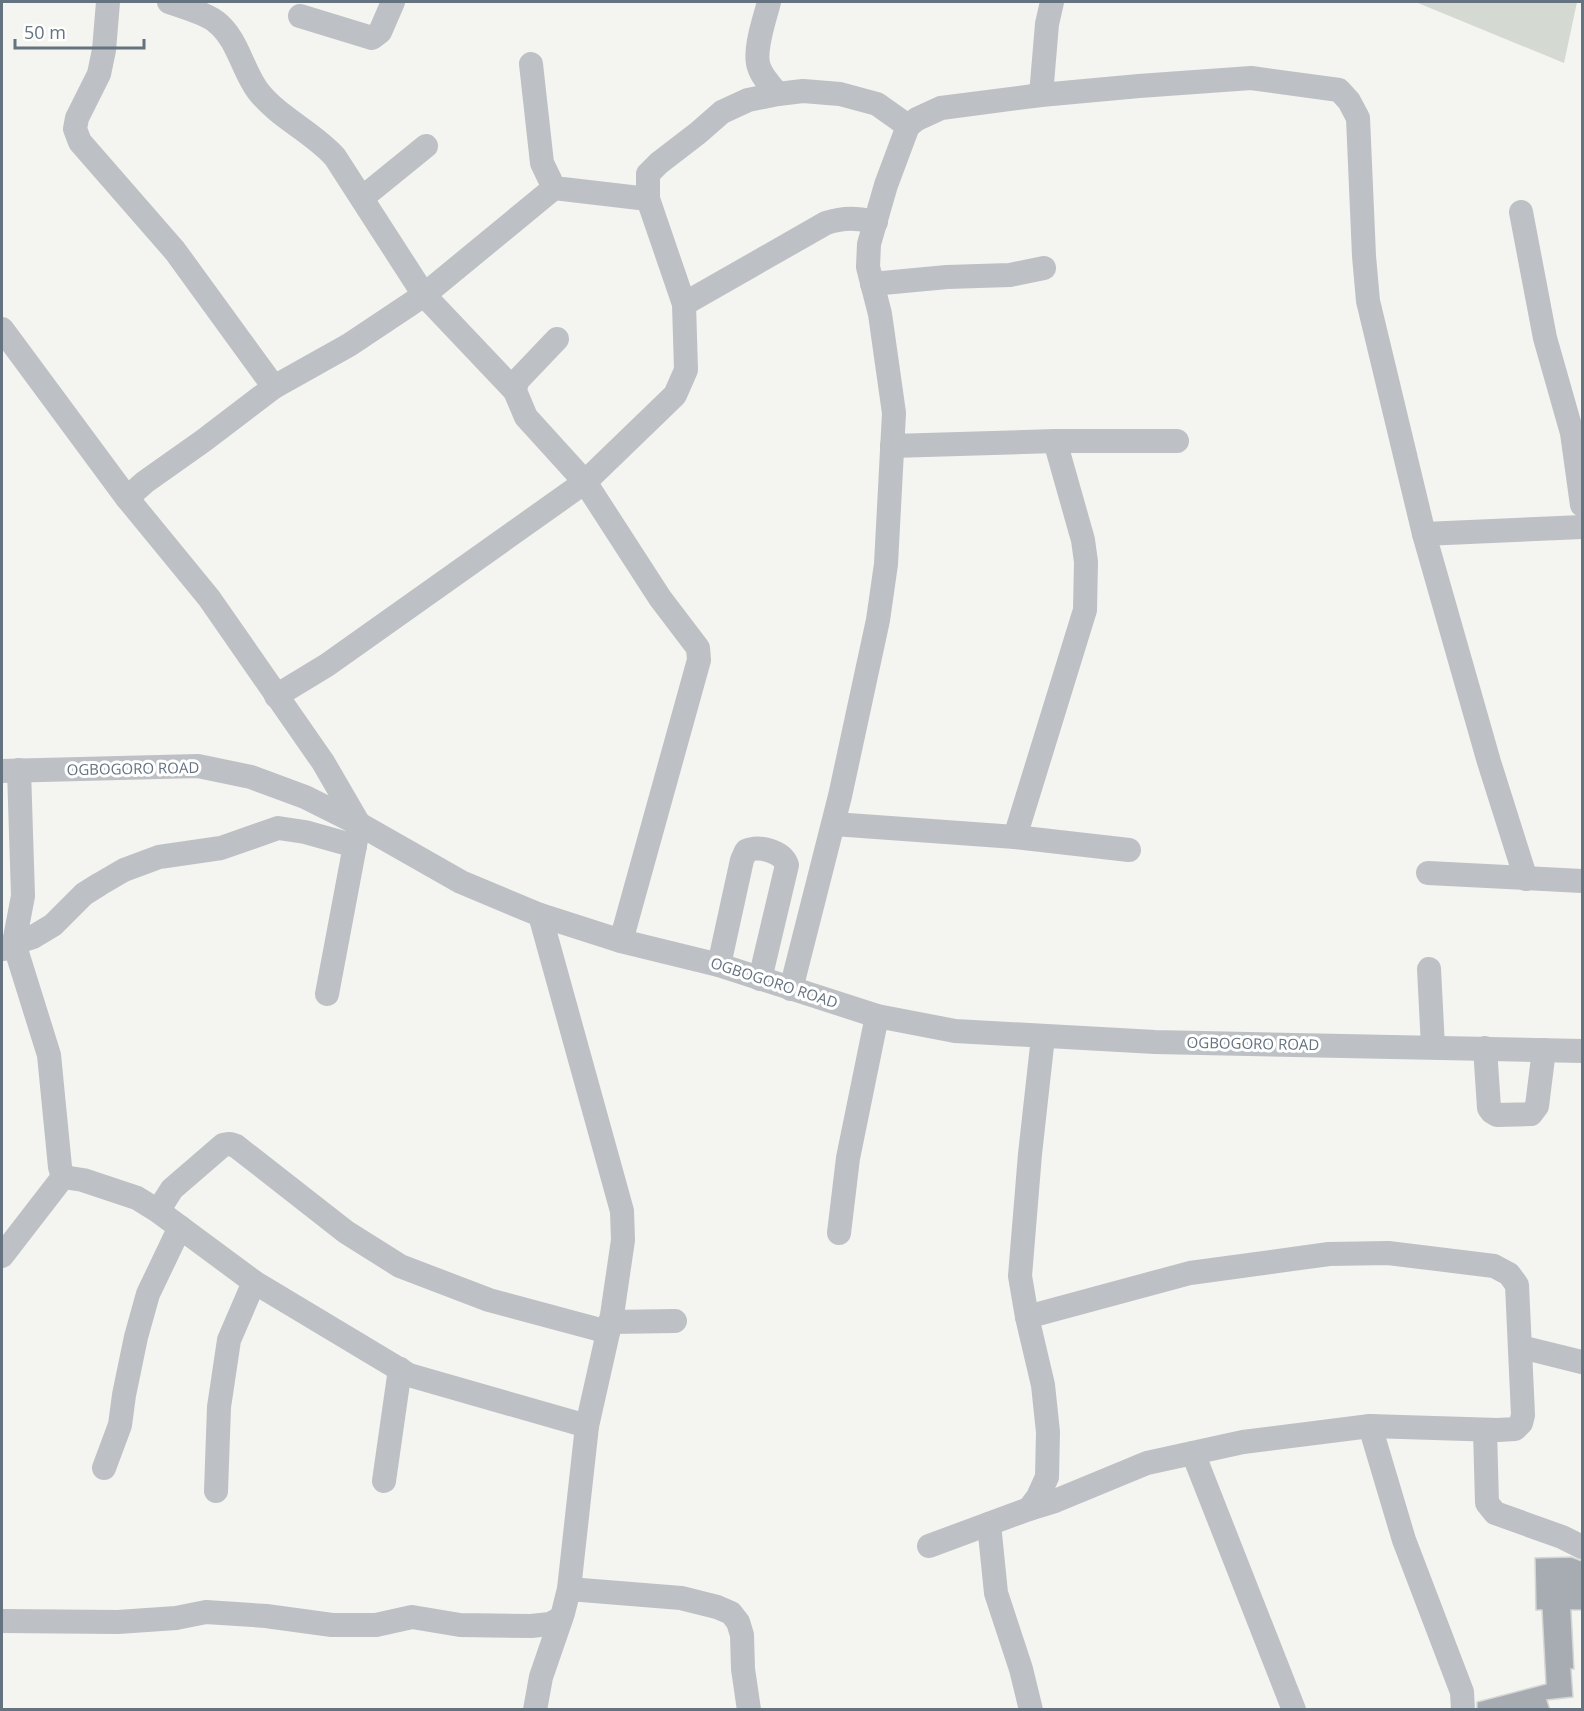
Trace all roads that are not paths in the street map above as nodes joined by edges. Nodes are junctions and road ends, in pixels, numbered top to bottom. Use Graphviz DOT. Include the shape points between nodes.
graph roads {
  1 [pos="108,2"];
  2 [pos="169,2"];
  3 [pos="393,2"];
  4 [pos="769,2"];
  5 [pos="1052,2"];
  6 [pos="300,16"];
  7 [pos="531,64"];
  8 [pos="778,94"];
  9 [pos="1041,95"];
  10 [pos="908,126"];
  11 [pos="426,146"];
  12 [pos="554,189"];
  13 [pos="362,198"];
  14 [pos="648,200"];
  15 [pos="1521,212"];
  16 [pos="876,222"];
  17 [pos="1044,268"];
  18 [pos="872,284"];
  19 [pos="424,295"];
  20 [pos="684,304"];
  21 [pos="2,329"];
  22 [pos="557,339"];
  23 [pos="274,387"];
  24 [pos="515,391"];
  25 [pos="1055,441"];
  26 [pos="1177,441"];
  27 [pos="892,446"];
  28 [pos="585,482"];
  29 [pos="127,498"];
  30 [pos="1582,505"];
  31 [pos="1582,527"];
  32 [pos="1424,534"];
  33 [pos="276,696"];
  34 [pos="10,771"];
  35 [pos="834,824"];
  36 [pos="357,835"];
  37 [pos="1015,837"];
  38 [pos="1128,850"];
  39 [pos="1428,873"];
  40 [pos="1526,879"];
  41 [pos="1582,881"];
  42 [pos="540,915"];
  43 [pos="621,941"];
  44 [pos="8,946"];
  45 [pos="719,965"];
  46 [pos="1429,969"];
  47 [pos="760,979"];
  48 [pos="791,989"];
  49 [pos="327,994"];
  50 [pos="877,1016"];
  51 [pos="1043,1037"];
  52 [pos="1432,1047"];
  53 [pos="1485,1048"];
  54 [pos="1544,1050"];
  55 [pos="1582,1051"];
  56 [pos="63,1177"];
  57 [pos="158,1211"];
  58 [pos="180,1227"];
  59 [pos="839,1233"];
  60 [pos="2,1256"];
  61 [pos="254,1282"];
  62 [pos="1027,1317"];
  63 [pos="675,1321"];
  64 [pos="609,1327"];
  65 [pos="1521,1347"];
  66 [pos="1582,1362"];
  67 [pos="400,1370"];
  68 [pos="587,1426"];
  69 [pos="1370,1426"];
  70 [pos="1485,1430"];
  71 [pos="1193,1453"];
  72 [pos="104,1468"];
  73 [pos="384,1481"];
  74 [pos="216,1491"];
  75 [pos="1029,1509"];
  76 [pos="989,1524"];
  77 [pos="929,1546"];
  78 [pos="1582,1547"];
  79 [pos="568,1589"];
  80 [pos="561,1618"];
  81 [pos="2,1621"];
  82 [pos="535,1710"];
  83 [pos="749,1710"];
  84 [pos="1031,1710"];
  85 [pos="1294,1710"];
  86 [pos="1462,1710"];
  1 -- 23 [label="street" via="99,74 77,118 75,129 80,142 175,251"];
  2 -- 13 [label="street" via="215,21 228,35 259,92 325,145"];
  3 -- 6 [label="street" via="380,32 372,38"];
  4 -- 8 [label="street" via="757,60 762,74"];
  5 -- 9 [label="street"];
  7 -- 12 [label="street" via="542,163"];
  8 -- 10 [label="street" via="840,94 877,104"];
  8 -- 14 [label="street" via="748,100 722,112 659,162 648,174"];
  9 -- 10 [label="street" via="941,108"];
  9 -- 32 [label="street" via="1251,78 1339,90 1349,101 1358,118 1368,301"];
  10 -- 16 [label="street"];
  11 -- 13 [label="street"];
  12 -- 14 [label="street"];
  12 -- 19 [label="street"];
  13 -- 19 [label="street"];
  14 -- 20 [label="street"];
  15 -- 30 [label="street" via="1545,339 1572,434"];
  16 -- 18 [label="street" via="869,244"];
  16 -- 20 [label="street" via="853,218 826,223"];
  17 -- 18 [label="street" via="1010,275 946,276"];
  18 -- 27 [label="street" via="894,413"];
  19 -- 23 [label="street" via="349,345"];
  19 -- 24 [label="street"];
  20 -- 28 [label="street" via="686,370 675,394"];
  21 -- 29 [label="street"];
  22 -- 24 [label="street" via="517,381"];
  23 -- 29 [label="street"];
  24 -- 28 [label="street" via="526,417"];
  25 -- 26 [label="street"];
  25 -- 27 [label="street"];
  25 -- 37 [label="street" via="1083,540 1085,610"];
  27 -- 35 [label="street" via="886,564 878,620"];
  28 -- 33 [label="street" via="327,665"];
  28 -- 43 [label="street" via="660,598 698,648 699,660"];
  29 -- 33 [label="street" via="209,598"];
  31 -- 32 [label="street"];
  32 -- 40 [label="street"];
  33 -- 36 [label="street" via="323,762"];
  34 -- 36 [label="street, OGBOGORO ROAD" via="198,766 251,777 305,796"];
  34 -- 44 [label="street" via="23,896"];
  35 -- 37 [label="street"];
  35 -- 48 [label="street"];
  36 -- 42 [label="street, OGBOGORO ROAD"];
  36 -- 44 [label="street" via="278,828 221,848 159,857 100,884 53,924"];
  36 -- 49 [label="street"];
  37 -- 38 [label="street"];
  39 -- 40 [label="street"];
  40 -- 41 [label="street"];
  42 -- 43 [label="street, OGBOGORO ROAD"];
  42 -- 64 [label="street" via="622,1211 623,1240"];
  43 -- 45 [label="street, OGBOGORO ROAD"];
  44 -- 56 [label="street" via="49,1055"];
  45 -- 47 [label="street, OGBOGORO ROAD"];
  45 -- 47 [label="street" via="742,860 746,851 760,848 780,856 787,865"];
  46 -- 52 [label="street"];
  47 -- 48 [label="street, OGBOGORO ROAD"];
  48 -- 50 [label="street, OGBOGORO ROAD"];
  50 -- 51 [label="street, OGBOGORO ROAD" via="955,1031"];
  50 -- 59 [label="street" via="848,1158"];
  51 -- 52 [label="street, OGBOGORO ROAD"];
  51 -- 62 [label="street" via="1020,1276"];
  52 -- 53 [label="street, OGBOGORO ROAD"];
  53 -- 54 [label="street, OGBOGORO ROAD"];
  53 -- 54 [label="street" via="1490,1108 1497,1116 1531,1114 1535,1110"];
  54 -- 55 [label="street, OGBOGORO ROAD"];
  56 -- 57 [label="street" via="137,1198"];
  56 -- 60 [label="street"];
  57 -- 58 [label="street"];
  57 -- 64 [label="street" via="172,1190 230,1144 346,1232 400,1266 489,1299"];
  58 -- 61 [label="street"];
  58 -- 72 [label="street" via="148,1294 120,1425"];
  61 -- 67 [label="street"];
  61 -- 74 [label="street" via="230,1340 219,1407"];
  62 -- 65 [label="street" via="1190,1273 1329,1254 1388,1253 1494,1266 1509,1274 1517,1285"];
  62 -- 75 [label="street" via="1043,1385 1048,1432 1047,1477"];
  63 -- 64 [label="street"];
  64 -- 68 [label="street"];
  65 -- 66 [label="street"];
  65 -- 70 [label="street" via="1521,1423 1515,1429"];
  67 -- 68 [label="street"];
  67 -- 73 [label="street"];
  68 -- 79 [label="street"];
  69 -- 70 [label="street"];
  69 -- 71 [label="street" via="1244,1442"];
  69 -- 86 [label="street" via="1404,1540 1462,1692"];
  70 -- 78 [label="street" via="1487,1503 1491,1508"];
  71 -- 75 [label="street" via="1147,1463"];
  71 -- 85 [label="street"];
  75 -- 76 [label="street"];
  76 -- 77 [label="street"];
  76 -- 84 [label="street" via="996,1593"];
  79 -- 80 [label="street"];
  79 -- 83 [label="street" via="681,1598 731,1613 742,1635"];
  80 -- 81 [label="street" via="531,1626 460,1624 412,1617 376,1625 206,1612 118,1622"];
  80 -- 82 [label="street" via="541,1677"];
}
